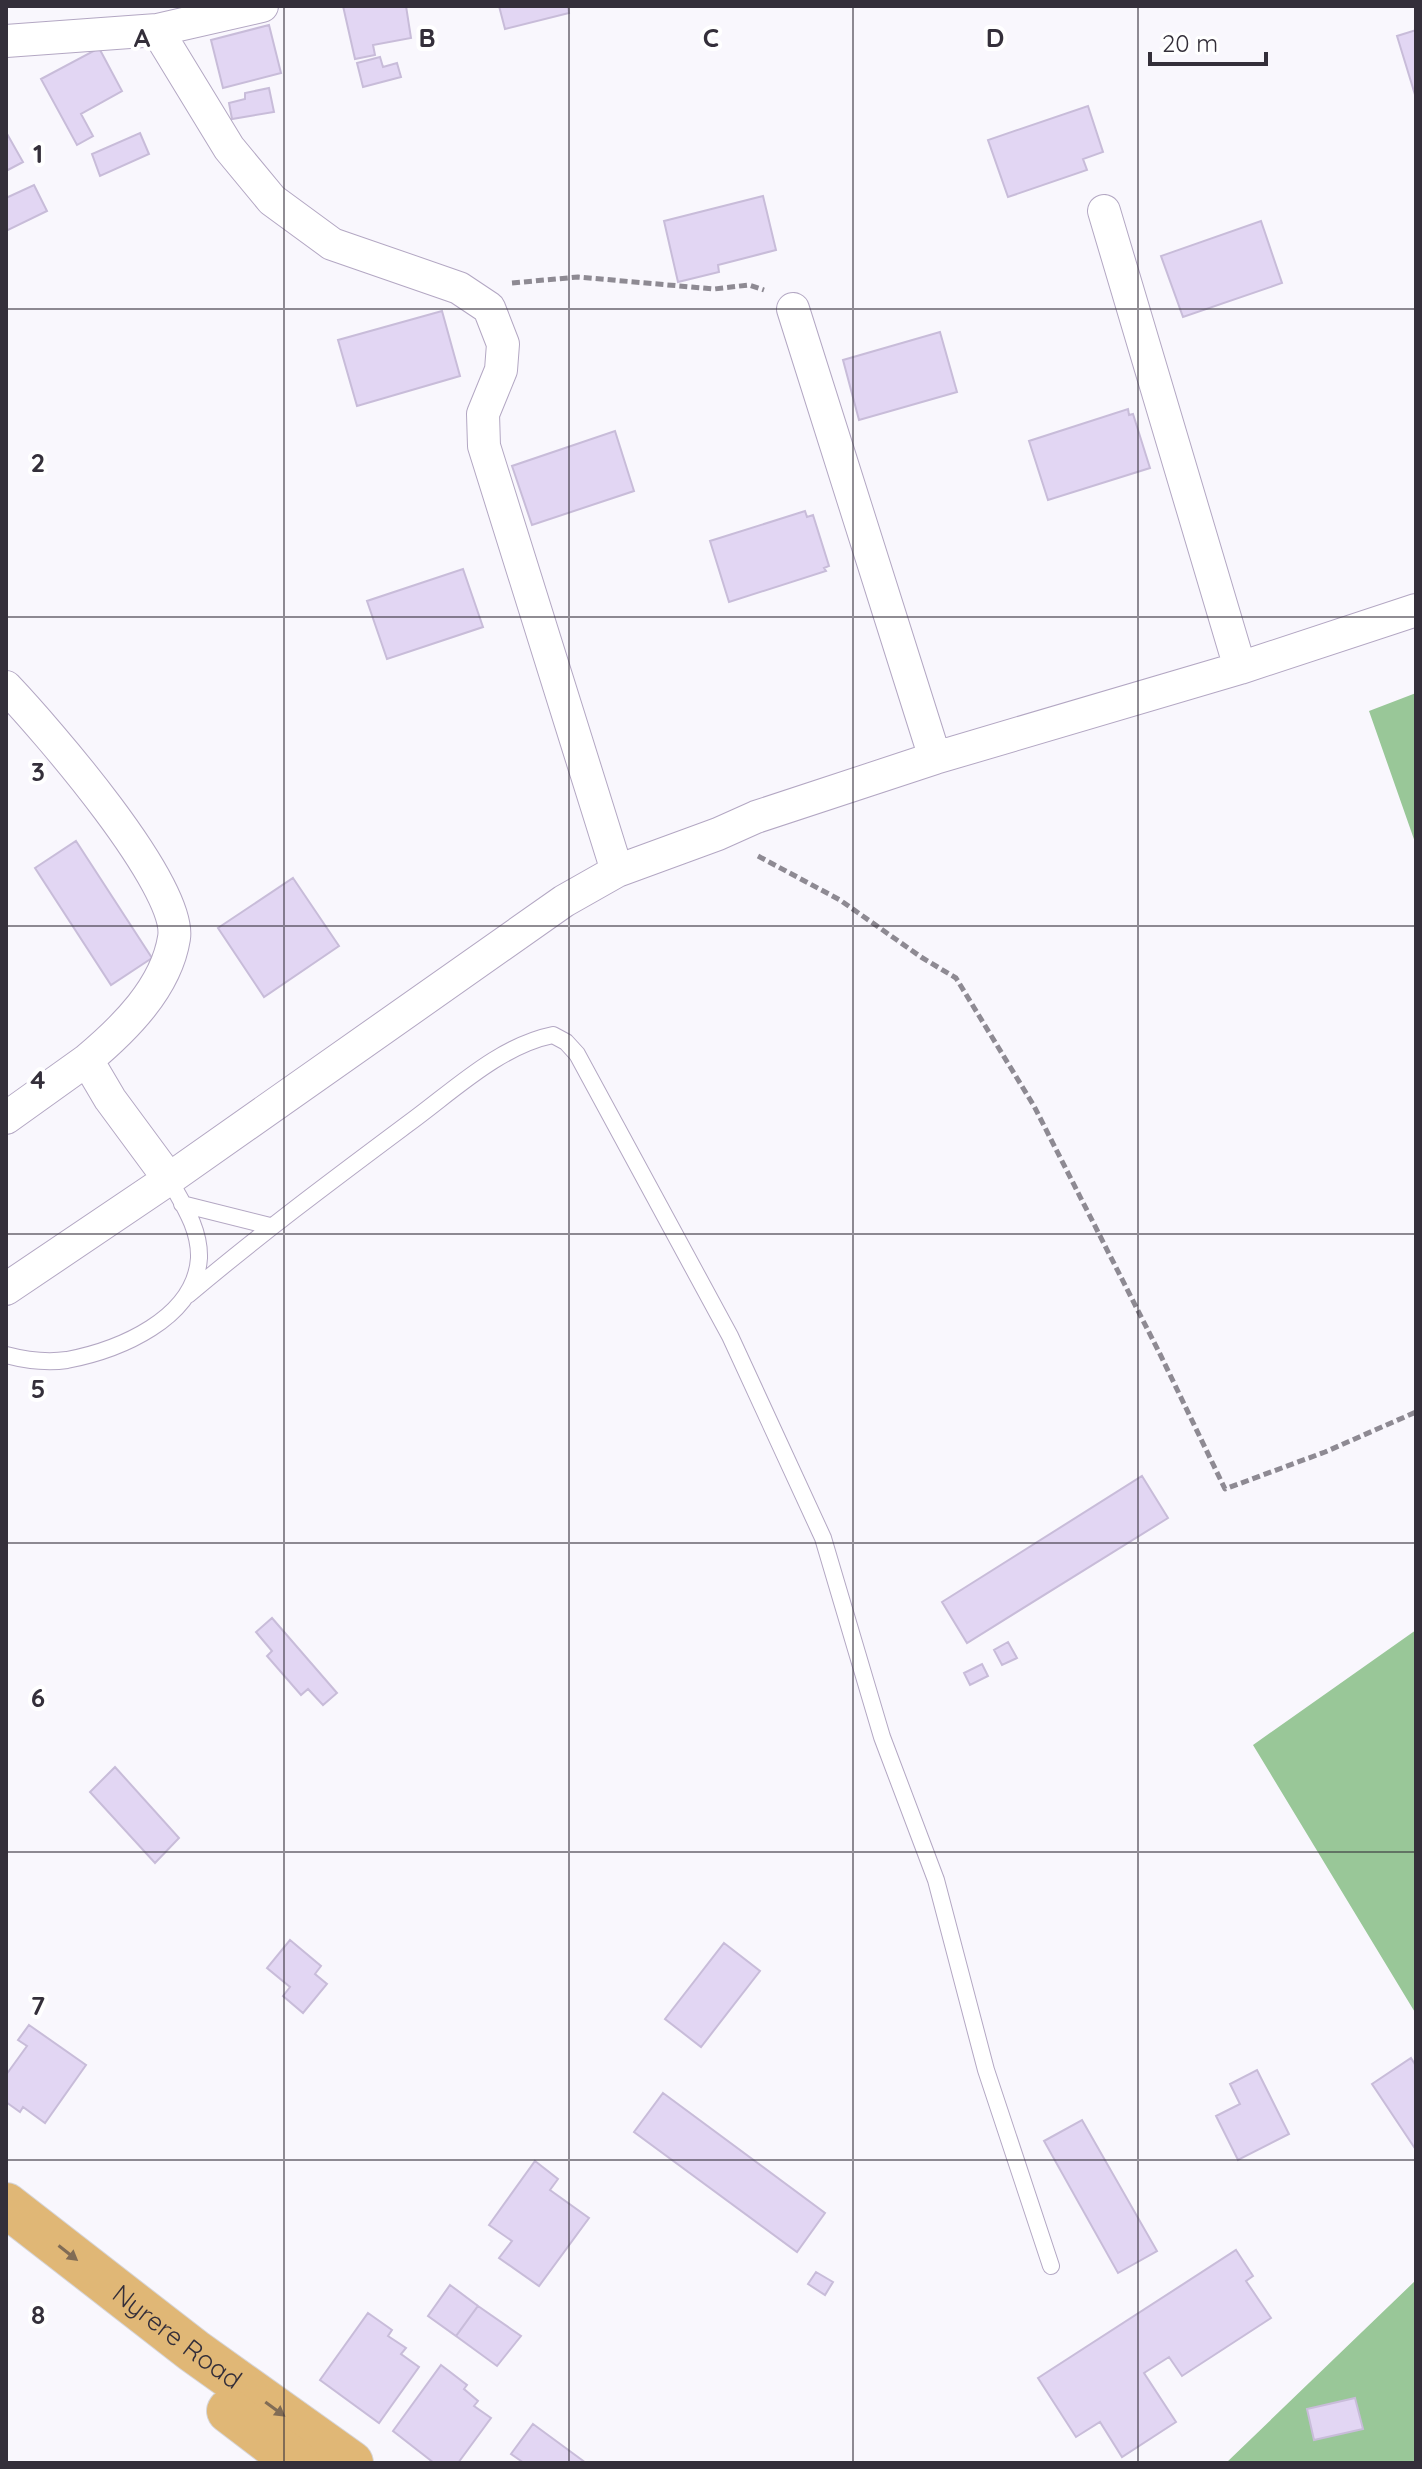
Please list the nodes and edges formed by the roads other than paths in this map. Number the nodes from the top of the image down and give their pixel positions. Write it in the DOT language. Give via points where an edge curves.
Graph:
graph roads {
  1 [pos="262,6"];
  2 [pos="157,30"];
  3 [pos="6,41"];
  4 [pos="1104,211"];
  5 [pos="793,309"];
  6 [pos="1416,610"];
  7 [pos="1240,668"];
  8 [pos="6,687"];
  9 [pos="935,758"];
  10 [pos="617,871"];
  11 [pos="87,1060"];
  12 [pos="6,1118"];
  13 [pos="175,1191"];
  14 [pos="270,1226"];
  15 [pos="6,1289"];
  16 [pos="188,1295"];
  17 [pos="6,1355"];
  18 [pos="6,2205"];
  19 [pos="6,2242"];
  20 [pos="1051,2266"];
  21 [pos="297,2463"];
  22 [pos="351,2463"];
  1 -- 2 [label="street"];
  2 -- 3 [label="street"];
  2 -- 10 [label="street" via="229,148 272,200 332,244 459,288 489,308 503,344 501,370 483,414 484,446"];
  4 -- 7 [label="street"];
  5 -- 9 [label="street"];
  6 -- 7 [label="street"];
  7 -- 9 [label="street"];
  8 -- 11 [label="street" via="124,830 168,900 175,935 165,969 124,1029"];
  9 -- 10 [label="street" via="756,817"];
  10 -- 13 [label="street" via="564,901"];
  11 -- 12 [label="street"];
  11 -- 13 [label="street"];
  13 -- 14 [label="lane"];
  13 -- 15 [label="street"];
  13 -- 16 [label="lane" via="194,1224 199,1258"];
  14 -- 16 [label="lane"];
  14 -- 20 [label="lane" via="483,1069 532,1040 553,1035 577,1054 730,1336 823,1538 882,1737 936,1880 986,2070"];
  16 -- 17 [label="lane" via="168,1317 106,1349 64,1360"];
  18 -- 22 [label="main road, Nyrere Road, one-way" via="194,2351"];
  19 -- 21 [label="main road, Nyrere Road"];
}
